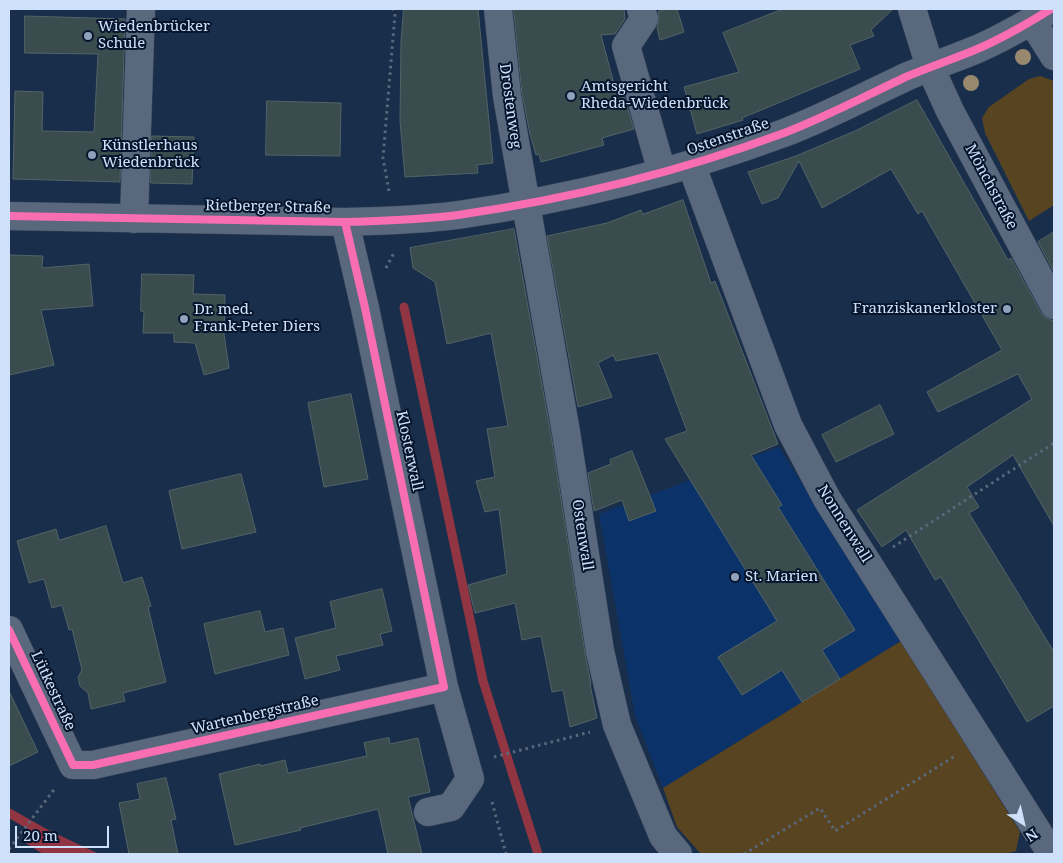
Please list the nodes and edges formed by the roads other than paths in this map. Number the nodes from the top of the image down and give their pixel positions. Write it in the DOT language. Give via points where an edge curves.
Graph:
graph roads {
  1 [pos="141,9"];
  2 [pos="498,9"];
  3 [pos="641,9"];
  4 [pos="912,9"];
  5 [pos="1042,15"];
  6 [pos="1054,56"];
  7 [pos="930,67"];
  8 [pos="691,164"];
  9 [pos="662,172"];
  10 [pos="526,203"];
  11 [pos="9,216"];
  12 [pos="134,219"];
  13 [pos="345,222"];
  14 [pos="1054,306"];
  15 [pos="9,630"];
  16 [pos="444,687"];
  17 [pos="72,765"];
  18 [pos="428,812"];
  19 [pos="678,854"];
  20 [pos="1051,854"];
  1 -- 12 [label="street"];
  2 -- 10 [label="street, Drostenweg" via="507,96"];
  3 -- 9 [label="street" via="644,19 626,46"];
  4 -- 7 [label="street, Mönchstraße"];
  5 -- 6 [label="street"];
  5 -- 7 [label="street, Ostenstraße" via="976,50"];
  7 -- 8 [label="street, Ostenstraße" via="785,132"];
  7 -- 14 [label="street, Mönchstraße"];
  8 -- 9 [label="street, Ostenstraße"];
  8 -- 20 [label="street, Nonnenwall" via="788,425 827,499"];
  9 -- 10 [label="street, Ostenstraße"];
  10 -- 13 [label="street, Rietberger Straße" via="457,215"];
  10 -- 19 [label="street, Ostenwall" via="600,651 617,725 663,836"];
  11 -- 12 [label="street, Rietberger Straße"];
  12 -- 13 [label="street, Rietberger Straße"];
  13 -- 16 [label="street, Klosterwall"];
  15 -- 17 [label="street, Lütkestraße"];
  16 -- 17 [label="street, Wartenbergstraße" via="93,765"];
  16 -- 18 [label="street, Klosterwall" via="470,779 452,807"];
}
